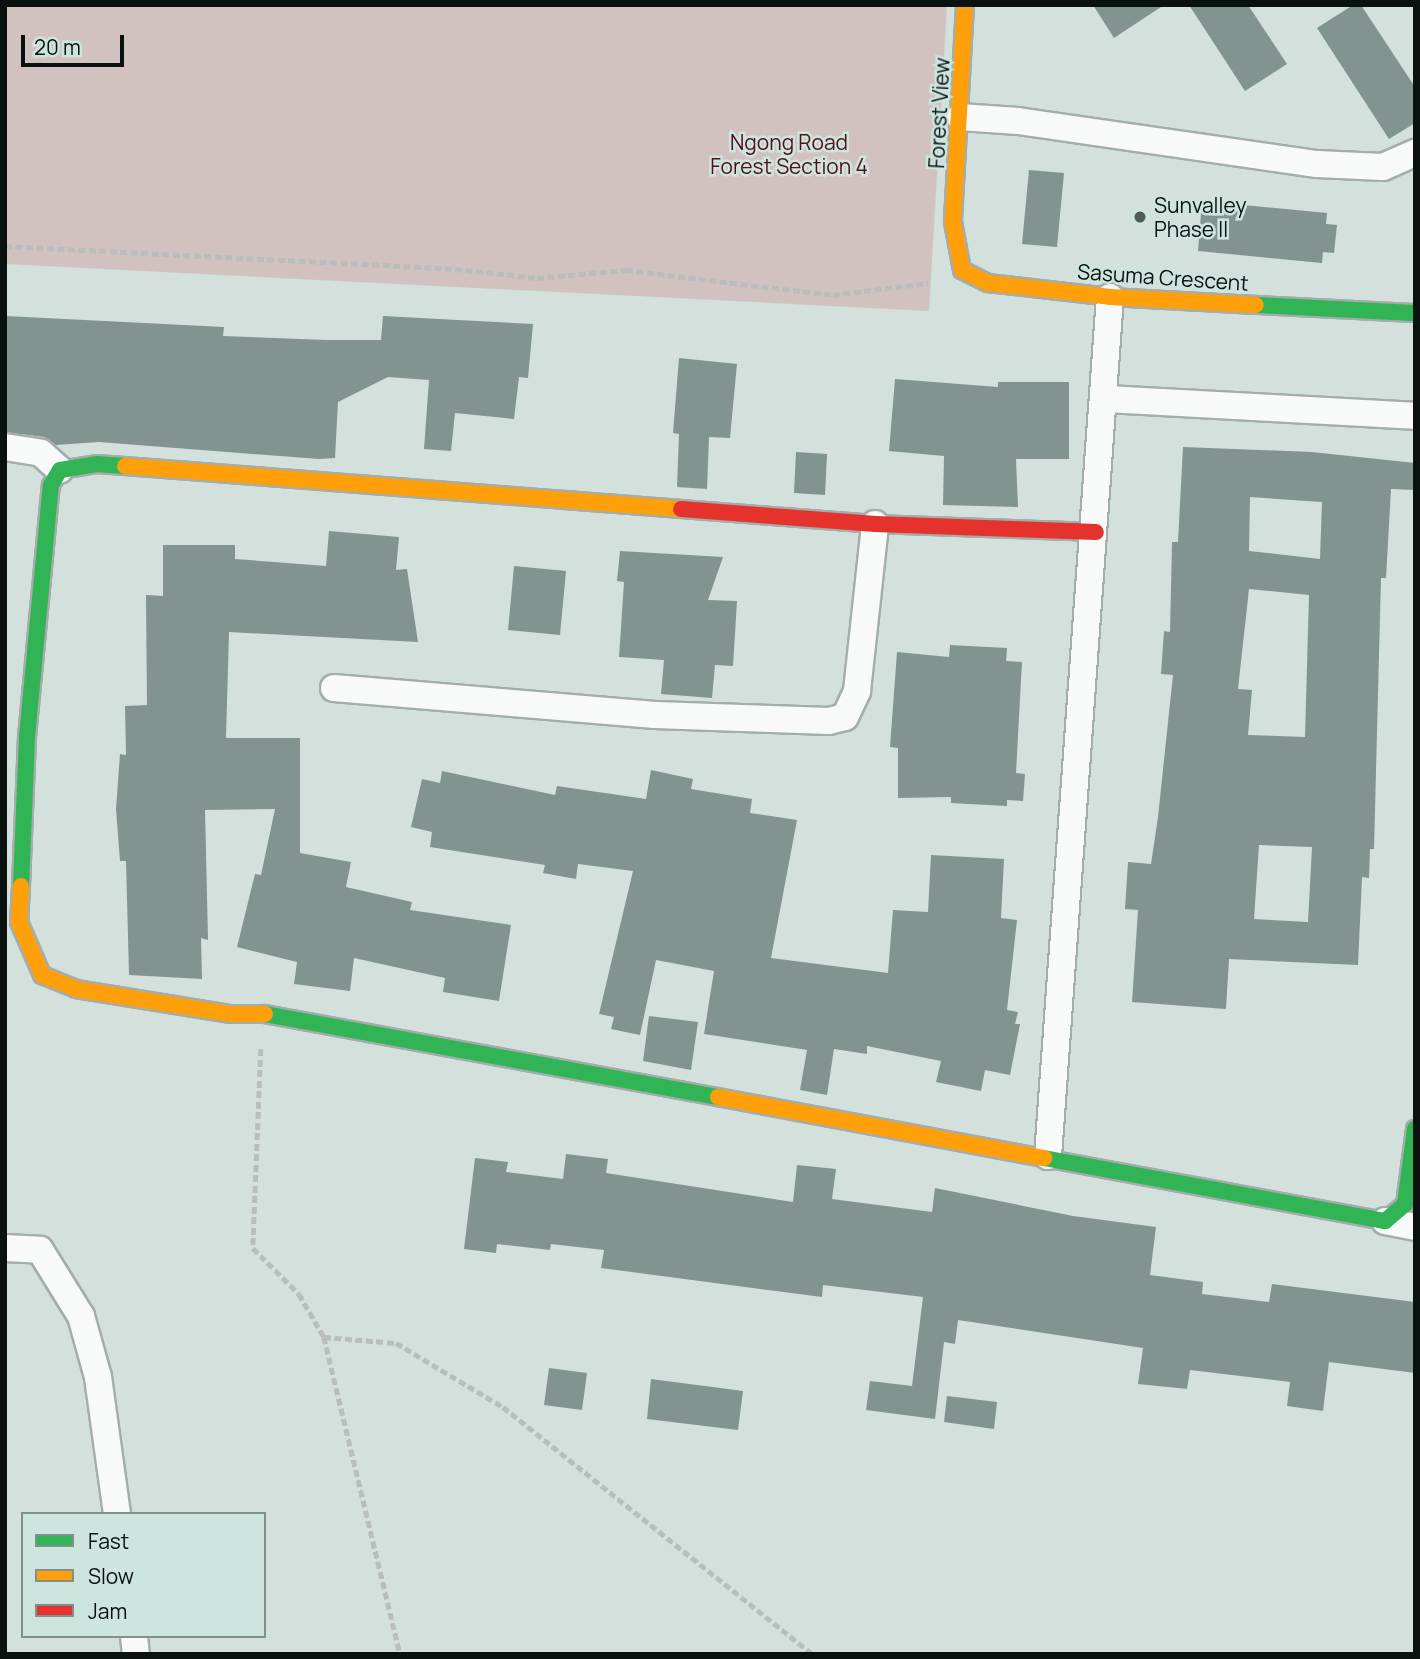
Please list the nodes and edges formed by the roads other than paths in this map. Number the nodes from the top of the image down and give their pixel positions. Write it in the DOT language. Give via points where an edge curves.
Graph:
graph roads {
  1 [pos="965,5"];
  2 [pos="960,117"];
  3 [pos="1415,153"];
  4 [pos="975,279"];
  5 [pos="1110,297"];
  6 [pos="1415,313"];
  7 [pos="1106,399"];
  8 [pos="1415,416"];
  9 [pos="5,447"];
  10 [pos="60,470"];
  11 [pos="875,524"];
  12 [pos="1096,532"];
  13 [pos="334,688"];
  14 [pos="1415,1129"];
  15 [pos="1048,1156"];
  16 [pos="1385,1221"];
  17 [pos="1415,1227"];
  18 [pos="5,1248"];
  19 [pos="117,1512"];
  1 -- 2 [label="street, Forest View"];
  2 -- 3 [label="street" via="1018,121 1317,164 1383,167"];
  2 -- 4 [label="street, Forest View" via="953,222 957,262"];
  4 -- 5 [label="street, Sasuma Crescent"];
  5 -- 6 [label="street, Sasuma Crescent"];
  5 -- 7 [label="street"];
  7 -- 8 [label="street"];
  7 -- 12 [label="street"];
  9 -- 10 [label="street" via="41,453"];
  10 -- 11 [label="street" via="97,464"];
  10 -- 15 [label="street" via="50,498 27,737 19,922 42,975 76,989 230,1014 262,1013"];
  11 -- 12 [label="street"];
  11 -- 13 [label="street" via="857,691 845,717 829,721 655,715"];
  12 -- 15 [label="street"];
  14 -- 16 [label="street" via="1405,1204"];
  15 -- 16 [label="street"];
  16 -- 17 [label="street"];
  18 -- 19 [label="street" via="40,1250 81,1316 98,1377"];
}
